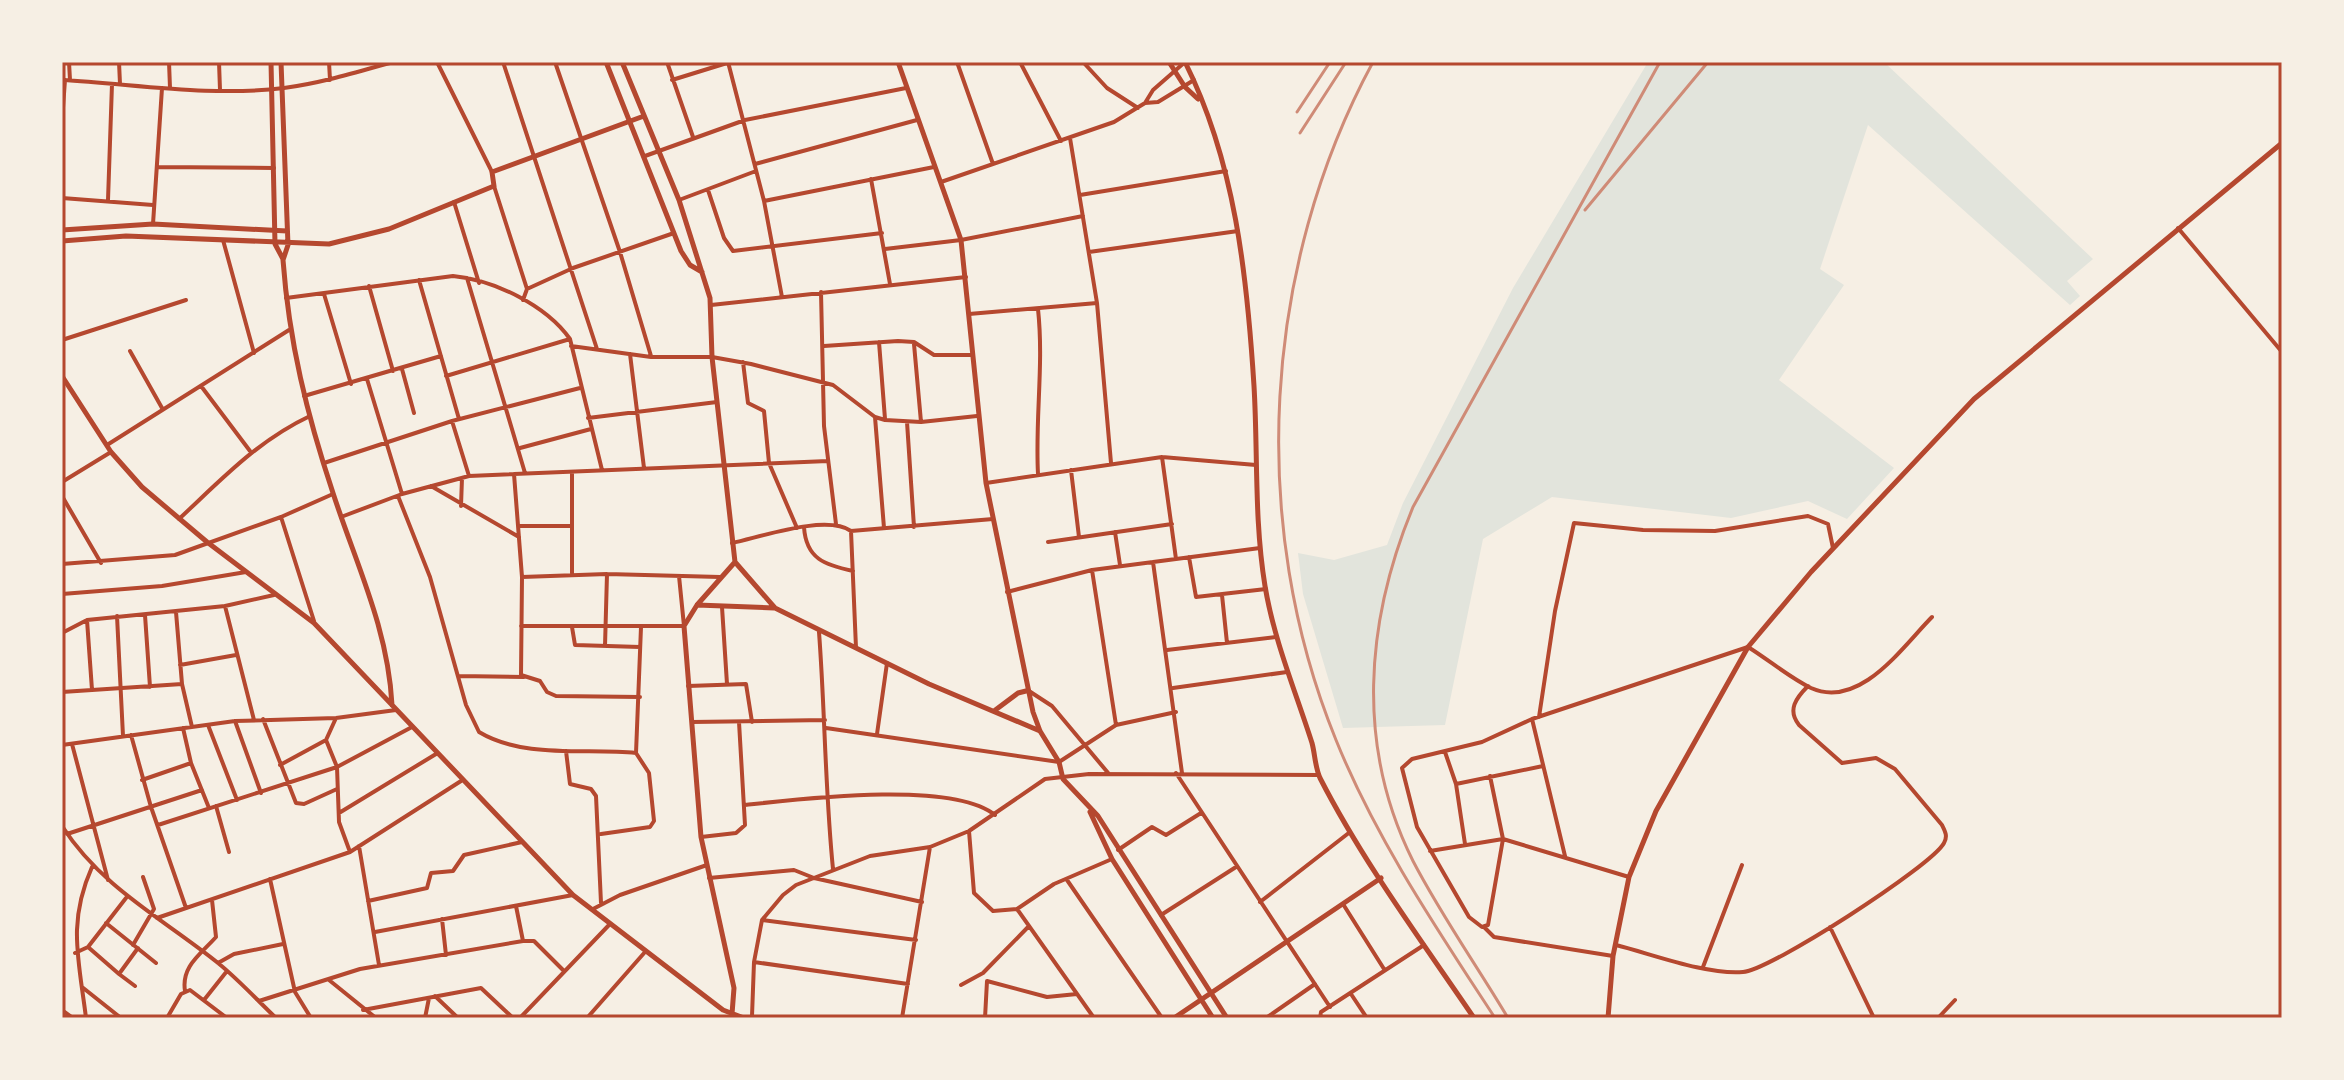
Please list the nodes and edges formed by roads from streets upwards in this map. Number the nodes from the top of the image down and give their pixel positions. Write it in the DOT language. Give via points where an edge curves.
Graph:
graph roads {
  1 [pos="69,62"];
  2 [pos="119,62"];
  3 [pos="169,62"];
  4 [pos="219,62"];
  5 [pos="271,62"];
  6 [pos="281,62"];
  7 [pos="329,62"];
  8 [pos="393,62"];
  9 [pos="437,62"];
  10 [pos="503,62"];
  11 [pos="555,62"];
  12 [pos="606,62"];
  13 [pos="622,62"];
  14 [pos="667,62"];
  15 [pos="729,62"];
  16 [pos="898,62"];
  17 [pos="957,62"];
  18 [pos="1020,62"];
  19 [pos="1083,62"];
  20 [pos="1169,62"];
  21 [pos="1185,62"];
  22 [pos="372,65"];
  23 [pos="1174,72"];
  24 [pos="66,80"];
  25 [pos="330,80"];
  26 [pos="672,80"];
  27 [pos="1194,80"];
  28 [pos="112,84"];
  29 [pos="120,84"];
  30 [pos="1185,87"];
  31 [pos="162,88"];
  32 [pos="170,88"];
  33 [pos="282,88"];
  34 [pos="906,88"];
  35 [pos="272,89"];
  36 [pos="220,90"];
  37 [pos="1199,100"];
  38 [pos="1145,103"];
  39 [pos="1138,108"];
  40 [pos="644,116"];
  41 [pos="745,120"];
  42 [pos="917,120"];
  43 [pos="62,121"];
  44 [pos="629,121"];
  45 [pos="693,137"];
  46 [pos="1070,138"];
  47 [pos="581,139"];
  48 [pos="1061,141"];
  49 [pos="2282,143"];
  50 [pos="659,151"];
  51 [pos="534,155"];
  52 [pos="645,156"];
  53 [pos="993,164"];
  54 [pos="157,167"];
  55 [pos="935,167"];
  56 [pos="274,168"];
  57 [pos="756,168"];
  58 [pos="1226,171"];
  59 [pos="492,172"];
  60 [pos="871,179"];
  61 [pos="941,182"];
  62 [pos="494,186"];
  63 [pos="708,190"];
  64 [pos="1080,195"];
  65 [pos="62,198"];
  66 [pos="108,200"];
  67 [pos="679,200"];
  68 [pos="764,201"];
  69 [pos="454,202"];
  70 [pos="153,205"];
  71 [pos="1083,216"];
  72 [pos="153,224"];
  73 [pos="2178,228"];
  74 [pos="62,230"];
  75 [pos="275,231"];
  76 [pos="287,231"];
  77 [pos="1238,231"];
  78 [pos="675,233"];
  79 [pos="882,233"];
  80 [pos="223,240"];
  81 [pos="961,240"];
  82 [pos="62,241"];
  83 [pos="275,244"];
  84 [pos="288,245"];
  85 [pos="772,246"];
  86 [pos="885,249"];
  87 [pos="620,252"];
  88 [pos="1089,252"];
  89 [pos="283,260"];
  90 [pos="573,268"];
  91 [pos="702,272"];
  92 [pos="966,277"];
  93 [pos="467,278"];
  94 [pos="419,280"];
  95 [pos="479,283"];
  96 [pos="890,284"];
  97 [pos="369,286"];
  98 [pos="527,289"];
  99 [pos="821,292"];
  100 [pos="324,294"];
  101 [pos="286,298"];
  102 [pos="782,298"];
  103 [pos="186,300"];
  104 [pos="523,300"];
  105 [pos="1097,303"];
  106 [pos="711,305"];
  107 [pos="1038,309"];
  108 [pos="969,314"];
  109 [pos="289,330"];
  110 [pos="570,339"];
  111 [pos="62,340"];
  112 [pos="879,342"];
  113 [pos="914,342"];
  114 [pos="571,346"];
  115 [pos="824,346"];
  116 [pos="597,349"];
  117 [pos="130,351"];
  118 [pos="2282,352"];
  119 [pos="254,353"];
  120 [pos="630,354"];
  121 [pos="971,355"];
  122 [pos="441,356"];
  123 [pos="651,357"];
  124 [pos="712,357"];
  125 [pos="743,362"];
  126 [pos="492,364"];
  127 [pos="402,369"];
  128 [pos="393,371"];
  129 [pos="62,376"];
  130 [pos="446,376"];
  131 [pos="367,379"];
  132 [pos="824,382"];
  133 [pos="351,384"];
  134 [pos="201,386"];
  135 [pos="580,388"];
  136 [pos="304,396"];
  137 [pos="717,402"];
  138 [pos="507,407"];
  139 [pos="163,408"];
  140 [pos="637,411"];
  141 [pos="414,413"];
  142 [pos="310,416"];
  143 [pos="977,416"];
  144 [pos="875,417"];
  145 [pos="588,418"];
  146 [pos="459,419"];
  147 [pos="885,420"];
  148 [pos="452,421"];
  149 [pos="907,422"];
  150 [pos="921,422"];
  151 [pos="591,429"];
  152 [pos="386,442"];
  153 [pos="107,445"];
  154 [pos="520,448"];
  155 [pos="250,451"];
  156 [pos="111,452"];
  157 [pos="1162,457"];
  158 [pos="828,461"];
  159 [pos="324,463"];
  160 [pos="769,463"];
  161 [pos="1111,463"];
  162 [pos="724,465"];
  163 [pos="1256,465"];
  164 [pos="644,468"];
  165 [pos="602,470"];
  166 [pos="1071,470"];
  167 [pos="572,472"];
  168 [pos="525,473"];
  169 [pos="514,474"];
  170 [pos="1038,475"];
  171 [pos="469,476"];
  172 [pos="462,478"];
  173 [pos="62,482"];
  174 [pos="986,483"];
  175 [pos="431,486"];
  176 [pos="333,494"];
  177 [pos="400,495"];
  178 [pos="62,496"];
  179 [pos="461,506"];
  180 [pos="281,517"];
  181 [pos="341,517"];
  182 [pos="179,519"];
  183 [pos="993,519"];
  184 [pos="836,524"];
  185 [pos="1172,524"];
  186 [pos="519,526"];
  187 [pos="571,526"];
  188 [pos="914,527"];
  189 [pos="800,528"];
  190 [pos="884,528"];
  191 [pos="851,531"];
  192 [pos="1115,532"];
  193 [pos="519,537"];
  194 [pos="1079,537"];
  195 [pos="207,542"];
  196 [pos="1048,542"];
  197 [pos="732,543"];
  198 [pos="1260,548"];
  199 [pos="1833,548"];
  200 [pos="1189,557"];
  201 [pos="1176,559"];
  202 [pos="735,562"];
  203 [pos="1153,562"];
  204 [pos="101,563"];
  205 [pos="62,564"];
  206 [pos="1120,566"];
  207 [pos="1092,570"];
  208 [pos="853,571"];
  209 [pos="246,572"];
  210 [pos="572,574"];
  211 [pos="607,574"];
  212 [pos="679,576"];
  213 [pos="522,577"];
  214 [pos="720,577"];
  215 [pos="1266,589"];
  216 [pos="1007,592"];
  217 [pos="62,594"];
  218 [pos="274,595"];
  219 [pos="1222,595"];
  220 [pos="697,605"];
  221 [pos="225,606"];
  222 [pos="722,607"];
  223 [pos="775,608"];
  224 [pos="176,612"];
  225 [pos="145,615"];
  226 [pos="117,616"];
  227 [pos="1932,617"];
  228 [pos="87,620"];
  229 [pos="314,623"];
  230 [pos="521,626"];
  231 [pos="684,626"];
  232 [pos="572,627"];
  233 [pos="605,627"];
  234 [pos="641,627"];
  235 [pos="819,632"];
  236 [pos="62,633"];
  237 [pos="1277,637"];
  238 [pos="1227,643"];
  239 [pos="605,646"];
  240 [pos="640,647"];
  241 [pos="1748,647"];
  242 [pos="856,648"];
  243 [pos="1167,650"];
  244 [pos="236,655"];
  245 [pos="887,663"];
  246 [pos="180,665"];
  247 [pos="1287,672"];
  248 [pos="458,676"];
  249 [pos="524,677"];
  250 [pos="182,684"];
  251 [pos="727,684"];
  252 [pos="688,686"];
  253 [pos="1808,686"];
  254 [pos="150,687"];
  255 [pos="120,688"];
  256 [pos="1173,688"];
  257 [pos="92,690"];
  258 [pos="1026,691"];
  259 [pos="62,692"];
  260 [pos="640,697"];
  261 [pos="394,708"];
  262 [pos="994,711"];
  263 [pos="1176,712"];
  264 [pos="1539,717"];
  265 [pos="336,718"];
  266 [pos="263,719"];
  267 [pos="1532,719"];
  268 [pos="254,720"];
  269 [pos="826,720"];
  270 [pos="235,721"];
  271 [pos="692,722"];
  272 [pos="739,722"];
  273 [pos="752,722"];
  274 [pos="208,725"];
  275 [pos="1116,725"];
  276 [pos="192,727"];
  277 [pos="412,727"];
  278 [pos="183,728"];
  279 [pos="826,728"];
  280 [pos="1040,731"];
  281 [pos="877,734"];
  282 [pos="131,735"];
  283 [pos="123,736"];
  284 [pos="326,740"];
  285 [pos="72,744"];
  286 [pos="62,745"];
  287 [pos="1085,747"];
  288 [pos="566,751"];
  289 [pos="1445,752"];
  290 [pos="636,753"];
  291 [pos="436,754"];
  292 [pos="1059,762"];
  293 [pos="191,763"];
  294 [pos="280,765"];
  295 [pos="1543,766"];
  296 [pos="337,767"];
  297 [pos="1179,773"];
  298 [pos="1109,774"];
  299 [pos="1319,775"];
  300 [pos="1490,776"];
  301 [pos="1063,779"];
  302 [pos="142,780"];
  303 [pos="461,781"];
  304 [pos="1456,784"];
  305 [pos="288,786"];
  306 [pos="337,789"];
  307 [pos="202,790"];
  308 [pos="261,793"];
  309 [pos="825,796"];
  310 [pos="237,800"];
  311 [pos="745,805"];
  312 [pos="216,806"];
  313 [pos="151,807"];
  314 [pos="209,808"];
  315 [pos="1090,811"];
  316 [pos="339,813"];
  317 [pos="1201,813"];
  318 [pos="995,815"];
  319 [pos="158,825"];
  320 [pos="62,826"];
  321 [pos="91,826"];
  322 [pos="969,831"];
  323 [pos="1352,831"];
  324 [pos="67,834"];
  325 [pos="601,834"];
  326 [pos="701,837"];
  327 [pos="1503,839"];
  328 [pos="522,842"];
  329 [pos="1465,844"];
  330 [pos="359,846"];
  331 [pos="930,847"];
  332 [pos="1118,850"];
  333 [pos="1430,851"];
  334 [pos="229,852"];
  335 [pos="350,852"];
  336 [pos="1565,856"];
  337 [pos="1112,859"];
  338 [pos="707,865"];
  339 [pos="1742,865"];
  340 [pos="92,867"];
  341 [pos="1237,867"];
  342 [pos="833,870"];
  343 [pos="143,877"];
  344 [pos="1629,877"];
  345 [pos="709,878"];
  346 [pos="814,878"];
  347 [pos="1381,878"];
  348 [pos="270,879"];
  349 [pos="1067,880"];
  350 [pos="109,884"];
  351 [pos="573,895"];
  352 [pos="126,898"];
  353 [pos="212,900"];
  354 [pos="368,901"];
  355 [pos="922,902"];
  356 [pos="1260,902"];
  357 [pos="1342,902"];
  358 [pos="601,903"];
  359 [pos="516,906"];
  360 [pos="186,908"];
  361 [pos="1017,909"];
  362 [pos="591,911"];
  363 [pos="1161,915"];
  364 [pos="155,917"];
  365 [pos="442,919"];
  366 [pos="762,920"];
  367 [pos="106,923"];
  368 [pos="609,925"];
  369 [pos="1029,926"];
  370 [pos="1484,927"];
  371 [pos="1830,927"];
  372 [pos="375,932"];
  373 [pos="916,940"];
  374 [pos="523,941"];
  375 [pos="1287,941"];
  376 [pos="283,944"];
  377 [pos="1424,945"];
  378 [pos="1616,945"];
  379 [pos="88,947"];
  380 [pos="136,947"];
  381 [pos="200,950"];
  382 [pos="645,952"];
  383 [pos="75,953"];
  384 [pos="446,955"];
  385 [pos="1613,956"];
  386 [pos="754,962"];
  387 [pos="156,963"];
  388 [pos="218,963"];
  389 [pos="379,965"];
  390 [pos="1703,967"];
  391 [pos="1384,969"];
  392 [pos="563,970"];
  393 [pos="227,971"];
  394 [pos="983,973"];
  395 [pos="119,974"];
  396 [pos="329,980"];
  397 [pos="987,981"];
  398 [pos="908,984"];
  399 [pos="1315,984"];
  400 [pos="961,985"];
  401 [pos="135,986"];
  402 [pos="82,987"];
  403 [pos="185,991"];
  404 [pos="295,992"];
  405 [pos="1077,994"];
  406 [pos="1212,994"];
  407 [pos="1351,994"];
  408 [pos="435,996"];
  409 [pos="429,998"];
  410 [pos="204,1000"];
  411 [pos="1201,1000"];
  412 [pos="1955,1000"];
  413 [pos="259,1001"];
  414 [pos="1330,1007"];
  415 [pos="62,1010"];
  416 [pos="363,1010"];
  417 [pos="752,1016"];
  418 [pos="739,1017"];
  419 [pos="1472,1017"];
  420 [pos="73,1018"];
  421 [pos="86,1018"];
  422 [pos="121,1018"];
  423 [pos="167,1018"];
  424 [pos="227,1018"];
  425 [pos="276,1018"];
  426 [pos="311,1018"];
  427 [pos="376,1018"];
  428 [pos="425,1018"];
  429 [pos="458,1018"];
  430 [pos="513,1018"];
  431 [pos="520,1018"];
  432 [pos="587,1018"];
  433 [pos="797,1018"];
  434 [pos="902,1018"];
  435 [pos="985,1018"];
  436 [pos="1094,1018"];
  437 [pos="1162,1018"];
  438 [pos="1174,1018"];
  439 [pos="1213,1018"];
  440 [pos="1227,1018"];
  441 [pos="1266,1018"];
  442 [pos="1320,1018"];
  443 [pos="1367,1018"];
  444 [pos="1608,1018"];
  445 [pos="1874,1018"];
  446 [pos="1938,1018"];
  1 -- 24 [label="street"];
  2 -- 29 [label="street"];
  3 -- 32 [label="street"];
  4 -- 36 [label="street"];
  5 -- 35 [label="street"];
  6 -- 33 [label="street"];
  7 -- 25 [label="street"];
  8 -- 22 [label="street"];
  9 -- 59 [label="street"];
  10 -- 51 [label="street"];
  11 -- 47 [label="street"];
  12 -- 44 [label="street"];
  13 -- 40 [label="street"];
  14 -- 26 [label="street"];
  15 -- 26 [label="street"];
  15 -- 41 [label="street"];
  16 -- 34 [label="street"];
  17 -- 53 [label="street"];
  18 -- 48 [label="street"];
  19 -- 39 [label="street" via="1107,88"];
  20 -- 23 [label="street"];
  21 -- 23 [label="street"];
  21 -- 27 [label="street"];
  22 -- 25 [label="street"];
  23 -- 30 [label="street"];
  23 -- 38 [label="street"];
  24 -- 28 [label="street"];
  24 -- 43 [label="street"];
  25 -- 33 [label="street"];
  26 -- 45 [label="street"];
  27 -- 30 [label="street"];
  27 -- 37 [label="street"];
  28 -- 29 [label="street"];
  28 -- 66 [label="street"];
  29 -- 31 [label="street"];
  30 -- 37 [label="street"];
  30 -- 38 [label="street"];
  31 -- 32 [label="street"];
  31 -- 54 [label="street"];
  32 -- 36 [label="street"];
  33 -- 35 [label="street"];
  33 -- 76 [label="street"];
  34 -- 41 [label="street"];
  34 -- 42 [label="street"];
  35 -- 36 [label="street"];
  35 -- 56 [label="street"];
  37 -- 58 [label="street"];
  38 -- 39 [label="street"];
  39 -- 46 [label="street"];
  40 -- 44 [label="street"];
  40 -- 50 [label="street"];
  41 -- 45 [label="street"];
  41 -- 57 [label="street"];
  42 -- 55 [label="street"];
  42 -- 57 [label="street"];
  44 -- 47 [label="street"];
  44 -- 52 [label="street"];
  45 -- 50 [label="street"];
  46 -- 48 [label="street"];
  46 -- 64 [label="street"];
  47 -- 51 [label="street"];
  47 -- 87 [label="street"];
  48 -- 53 [label="street"];
  49 -- 73 [label="street"];
  50 -- 52 [label="street"];
  50 -- 67 [label="street"];
  51 -- 59 [label="street"];
  51 -- 90 [label="street"];
  52 -- 78 [label="street"];
  53 -- 61 [label="street"];
  54 -- 56 [label="street"];
  54 -- 70 [label="street"];
  55 -- 60 [label="street"];
  55 -- 61 [label="street"];
  56 -- 75 [label="street"];
  57 -- 63 [label="street"];
  57 -- 68 [label="street"];
  58 -- 64 [label="street"];
  58 -- 77 [label="street"];
  59 -- 62 [label="street"];
  60 -- 68 [label="street"];
  60 -- 79 [label="street"];
  61 -- 81 [label="street"];
  62 -- 69 [label="street"];
  62 -- 98 [label="street"];
  63 -- 67 [label="street"];
  63 -- 85 [label="street" via="731,249"];
  64 -- 71 [label="street"];
  65 -- 66 [label="street"];
  66 -- 70 [label="street"];
  67 -- 91 [label="street"];
  68 -- 85 [label="street"];
  69 -- 84 [label="street" via="361,237"];
  69 -- 95 [label="street"];
  70 -- 72 [label="street"];
  71 -- 81 [label="street"];
  71 -- 88 [label="street"];
  72 -- 74 [label="street"];
  72 -- 75 [label="street"];
  73 -- 118 [label="street"];
  73 -- 199 [label="street" via="1974,399"];
  75 -- 76 [label="street"];
  75 -- 83 [label="street"];
  76 -- 84 [label="street"];
  77 -- 88 [label="street"];
  77 -- 163 [label="street" via="1252,360"];
  78 -- 87 [label="street"];
  78 -- 91 [label="street" via="687,261"];
  79 -- 85 [label="street"];
  79 -- 86 [label="street"];
  80 -- 82 [label="street" via="126,236"];
  80 -- 83 [label="street"];
  80 -- 119 [label="street"];
  81 -- 86 [label="street"];
  81 -- 92 [label="street"];
  83 -- 84 [label="street"];
  83 -- 89 [label="street"];
  84 -- 89 [label="street"];
  85 -- 102 [label="street"];
  86 -- 96 [label="street"];
  87 -- 90 [label="street"];
  87 -- 123 [label="street"];
  88 -- 105 [label="street"];
  89 -- 101 [label="street"];
  90 -- 98 [label="street"];
  90 -- 116 [label="street"];
  91 -- 106 [label="street"];
  92 -- 96 [label="street"];
  92 -- 108 [label="street"];
  93 -- 94 [label="street"];
  93 -- 95 [label="street"];
  93 -- 126 [label="street"];
  94 -- 97 [label="street"];
  94 -- 122 [label="street"];
  95 -- 104 [label="street"];
  96 -- 99 [label="street"];
  97 -- 100 [label="street"];
  97 -- 128 [label="street"];
  98 -- 104 [label="street"];
  99 -- 102 [label="street"];
  99 -- 115 [label="street"];
  100 -- 101 [label="street"];
  100 -- 133 [label="street"];
  101 -- 109 [label="street"];
  102 -- 106 [label="street"];
  103 -- 111 [label="street"];
  104 -- 110 [label="street" via="550,317"];
  105 -- 107 [label="street"];
  105 -- 161 [label="street"];
  106 -- 124 [label="street"];
  107 -- 108 [label="street"];
  107 -- 170 [label="street" via="1043,359 1036,400"];
  108 -- 121 [label="street"];
  109 -- 119 [label="street"];
  109 -- 136 [label="street"];
  110 -- 114 [label="street"];
  110 -- 126 [label="street"];
  112 -- 113 [label="street"];
  112 -- 115 [label="street"];
  112 -- 147 [label="street"];
  113 -- 121 [label="street" via="934,355"];
  113 -- 150 [label="street"];
  114 -- 116 [label="street"];
  114 -- 135 [label="street"];
  115 -- 132 [label="street"];
  116 -- 120 [label="street"];
  117 -- 139 [label="street"];
  119 -- 134 [label="street"];
  120 -- 123 [label="street"];
  120 -- 140 [label="street"];
  121 -- 143 [label="street"];
  122 -- 127 [label="street"];
  122 -- 130 [label="street"];
  123 -- 124 [label="street"];
  124 -- 125 [label="street"];
  124 -- 137 [label="street"];
  125 -- 132 [label="street"];
  125 -- 160 [label="street" via="748,403 764,411"];
  126 -- 130 [label="street"];
  126 -- 138 [label="street"];
  127 -- 128 [label="street"];
  127 -- 141 [label="street"];
  128 -- 131 [label="street"];
  129 -- 153 [label="street"];
  130 -- 146 [label="street"];
  131 -- 133 [label="street"];
  131 -- 152 [label="street"];
  132 -- 144 [label="street"];
  132 -- 158 [label="street"];
  133 -- 136 [label="street"];
  134 -- 139 [label="street"];
  134 -- 155 [label="street"];
  135 -- 138 [label="street"];
  135 -- 145 [label="street"];
  136 -- 142 [label="street"];
  137 -- 140 [label="street"];
  137 -- 162 [label="street"];
  138 -- 146 [label="street"];
  138 -- 154 [label="street"];
  139 -- 153 [label="street"];
  140 -- 145 [label="street"];
  140 -- 164 [label="street"];
  142 -- 155 [label="street"];
  142 -- 159 [label="street"];
  143 -- 150 [label="street"];
  143 -- 174 [label="street"];
  144 -- 147 [label="street"];
  144 -- 190 [label="street"];
  145 -- 151 [label="street"];
  146 -- 148 [label="street"];
  147 -- 149 [label="street"];
  148 -- 152 [label="street"];
  148 -- 171 [label="street"];
  149 -- 150 [label="street"];
  149 -- 188 [label="street"];
  151 -- 154 [label="street"];
  151 -- 165 [label="street"];
  152 -- 159 [label="street"];
  152 -- 177 [label="street"];
  153 -- 156 [label="street"];
  154 -- 168 [label="street"];
  155 -- 182 [label="street"];
  156 -- 173 [label="street"];
  156 -- 182 [label="street"];
  157 -- 161 [label="street"];
  157 -- 163 [label="street"];
  157 -- 185 [label="street"];
  158 -- 160 [label="street"];
  158 -- 184 [label="street"];
  159 -- 176 [label="street"];
  160 -- 162 [label="street"];
  160 -- 189 [label="street"];
  161 -- 166 [label="street"];
  162 -- 164 [label="street"];
  162 -- 197 [label="street"];
  163 -- 198 [label="street"];
  164 -- 165 [label="street"];
  165 -- 167 [label="street"];
  166 -- 170 [label="street"];
  166 -- 194 [label="street"];
  167 -- 168 [label="street"];
  167 -- 187 [label="street"];
  168 -- 169 [label="street"];
  169 -- 171 [label="street"];
  169 -- 186 [label="street"];
  170 -- 174 [label="street"];
  171 -- 172 [label="street"];
  172 -- 175 [label="street"];
  172 -- 179 [label="street"];
  174 -- 183 [label="street"];
  175 -- 177 [label="street"];
  175 -- 179 [label="street"];
  176 -- 180 [label="street"];
  176 -- 181 [label="street"];
  177 -- 181 [label="street"];
  177 -- 248 [label="street"];
  178 -- 204 [label="street"];
  179 -- 193 [label="street"];
  180 -- 195 [label="street"];
  180 -- 229 [label="street"];
  181 -- 261 [label="street" via="378,615"];
  182 -- 195 [label="street"];
  183 -- 188 [label="street"];
  183 -- 216 [label="street"];
  184 -- 189 [label="street"];
  184 -- 191 [label="street"];
  185 -- 192 [label="street"];
  185 -- 201 [label="street"];
  186 -- 187 [label="street"];
  186 -- 193 [label="street"];
  187 -- 210 [label="street"];
  188 -- 190 [label="street"];
  189 -- 197 [label="street"];
  189 -- 208 [label="street" via="814,557"];
  190 -- 191 [label="street"];
  191 -- 208 [label="street"];
  192 -- 194 [label="street"];
  192 -- 206 [label="street"];
  193 -- 213 [label="street"];
  194 -- 196 [label="street"];
  195 -- 204 [label="street" via="175,555"];
  195 -- 209 [label="street"];
  197 -- 202 [label="street"];
  198 -- 200 [label="street"];
  198 -- 215 [label="street"];
  199 -- 241 [label="street"];
  199 -- 264 [label="street" via="1828,524 1808,516 1715,531 1574,523"];
  200 -- 201 [label="street"];
  200 -- 219 [label="street" via="1196,597"];
  201 -- 203 [label="street"];
  202 -- 214 [label="street"];
  202 -- 223 [label="street"];
  203 -- 206 [label="street"];
  203 -- 243 [label="street"];
  204 -- 205 [label="street"];
  206 -- 207 [label="street"];
  207 -- 216 [label="street"];
  207 -- 275 [label="street"];
  208 -- 242 [label="street"];
  209 -- 217 [label="street"];
  209 -- 218 [label="street"];
  210 -- 211 [label="street"];
  210 -- 213 [label="street"];
  211 -- 212 [label="street"];
  211 -- 233 [label="street"];
  212 -- 214 [label="street"];
  212 -- 231 [label="street"];
  213 -- 230 [label="street"];
  214 -- 220 [label="street"];
  215 -- 219 [label="street"];
  215 -- 237 [label="street"];
  216 -- 258 [label="street"];
  218 -- 221 [label="street"];
  218 -- 229 [label="street"];
  219 -- 238 [label="street"];
  220 -- 222 [label="street"];
  220 -- 231 [label="street"];
  221 -- 224 [label="street"];
  221 -- 244 [label="street"];
  222 -- 223 [label="street"];
  222 -- 251 [label="street"];
  223 -- 235 [label="street"];
  224 -- 225 [label="street"];
  224 -- 246 [label="street"];
  225 -- 226 [label="street"];
  225 -- 254 [label="street"];
  226 -- 228 [label="street"];
  226 -- 255 [label="street"];
  227 -- 253 [label="street" via="1870,680 1830,691"];
  228 -- 236 [label="street"];
  228 -- 257 [label="street"];
  229 -- 261 [label="street"];
  230 -- 232 [label="street"];
  230 -- 249 [label="street" via="519,667"];
  231 -- 234 [label="street"];
  231 -- 252 [label="street"];
  232 -- 233 [label="street"];
  232 -- 239 [label="street" via="575,645"];
  233 -- 234 [label="street"];
  233 -- 239 [label="street"];
  234 -- 240 [label="street"];
  235 -- 242 [label="street"];
  235 -- 269 [label="street"];
  237 -- 238 [label="street"];
  237 -- 247 [label="street"];
  238 -- 243 [label="street"];
  239 -- 240 [label="street"];
  240 -- 260 [label="street"];
  241 -- 253 [label="street"];
  241 -- 264 [label="street"];
  241 -- 344 [label="street" via="1662,800"];
  242 -- 245 [label="street"];
  243 -- 256 [label="street"];
  244 -- 246 [label="street"];
  244 -- 268 [label="street"];
  245 -- 262 [label="street"];
  245 -- 281 [label="street"];
  246 -- 250 [label="street"];
  247 -- 256 [label="street"];
  247 -- 299 [label="street"];
  248 -- 249 [label="street"];
  248 -- 288 [label="street" via="479,732 505,743"];
  249 -- 260 [label="street" via="540,681 556,696"];
  250 -- 254 [label="street"];
  250 -- 276 [label="street"];
  251 -- 252 [label="street"];
  251 -- 273 [label="street" via="748,686"];
  252 -- 271 [label="street"];
  253 -- 371 [label="street" via="1794,702 1799,725 1842,763 1876,758 1895,769 1946,835 1927,860"];
  254 -- 255 [label="street"];
  255 -- 257 [label="street"];
  255 -- 283 [label="street"];
  256 -- 263 [label="street"];
  257 -- 259 [label="street"];
  258 -- 262 [label="street"];
  258 -- 280 [label="street"];
  258 -- 287 [label="street" via="1043,697"];
  260 -- 290 [label="street"];
  261 -- 265 [label="street"];
  261 -- 277 [label="street"];
  262 -- 280 [label="street"];
  263 -- 275 [label="street"];
  263 -- 297 [label="street"];
  264 -- 267 [label="street"];
  265 -- 266 [label="street"];
  265 -- 284 [label="street"];
  266 -- 268 [label="street"];
  266 -- 294 [label="street"];
  267 -- 289 [label="street" via="1498,737"];
  267 -- 295 [label="street"];
  268 -- 270 [label="street"];
  269 -- 273 [label="street"];
  269 -- 279 [label="street"];
  270 -- 274 [label="street"];
  270 -- 308 [label="street"];
  271 -- 272 [label="street"];
  271 -- 326 [label="street"];
  272 -- 273 [label="street"];
  272 -- 311 [label="street"];
  274 -- 276 [label="street"];
  274 -- 310 [label="street"];
  275 -- 287 [label="street"];
  276 -- 278 [label="street"];
  277 -- 291 [label="street"];
  277 -- 296 [label="street"];
  278 -- 282 [label="street"];
  278 -- 293 [label="street"];
  279 -- 281 [label="street"];
  279 -- 309 [label="street"];
  280 -- 292 [label="street"];
  281 -- 292 [label="street"];
  282 -- 283 [label="street"];
  282 -- 302 [label="street"];
  283 -- 285 [label="street"];
  284 -- 294 [label="street"];
  284 -- 296 [label="street"];
  285 -- 286 [label="street"];
  285 -- 321 [label="street"];
  287 -- 292 [label="street"];
  287 -- 298 [label="street"];
  288 -- 290 [label="street"];
  288 -- 325 [label="street" via="570,784 591,789 596,796"];
  289 -- 304 [label="street"];
  289 -- 333 [label="street" via="1412,759 1402,768 1408,801"];
  290 -- 325 [label="street" via="651,783 653,824"];
  291 -- 303 [label="street"];
  291 -- 316 [label="street"];
  292 -- 301 [label="street"];
  293 -- 302 [label="street"];
  293 -- 307 [label="street"];
  294 -- 305 [label="street"];
  295 -- 300 [label="street"];
  295 -- 336 [label="street"];
  296 -- 305 [label="street"];
  296 -- 306 [label="street"];
  297 -- 298 [label="street"];
  297 -- 299 [label="street"];
  297 -- 317 [label="street"];
  298 -- 301 [label="street"];
  299 -- 323 [label="street"];
  300 -- 304 [label="street"];
  300 -- 327 [label="street"];
  301 -- 315 [label="street"];
  301 -- 318 [label="street" via="1037,783"];
  302 -- 313 [label="street"];
  303 -- 328 [label="street"];
  303 -- 330 [label="street"];
  304 -- 329 [label="street"];
  305 -- 306 [label="street" via="300,805"];
  305 -- 308 [label="street"];
  306 -- 316 [label="street"];
  307 -- 313 [label="street"];
  307 -- 314 [label="street"];
  308 -- 310 [label="street"];
  309 -- 311 [label="street"];
  309 -- 318 [label="street" via="872,793 956,801"];
  309 -- 342 [label="street"];
  310 -- 312 [label="street"];
  311 -- 326 [label="street" via="743,830"];
  312 -- 314 [label="street"];
  312 -- 334 [label="street"];
  313 -- 319 [label="street"];
  313 -- 321 [label="street"];
  314 -- 319 [label="street"];
  315 -- 332 [label="street"];
  315 -- 337 [label="street"];
  316 -- 335 [label="street"];
  317 -- 332 [label="street" via="1166,835 1152,827"];
  317 -- 341 [label="street"];
  318 -- 322 [label="street"];
  319 -- 360 [label="street"];
  320 -- 324 [label="street"];
  321 -- 324 [label="street"];
  321 -- 350 [label="street"];
  322 -- 331 [label="street"];
  322 -- 361 [label="street" via="974,893 993,911"];
  323 -- 347 [label="street"];
  323 -- 356 [label="street"];
  324 -- 340 [label="street"];
  325 -- 358 [label="street"];
  326 -- 338 [label="street"];
  327 -- 329 [label="street"];
  327 -- 336 [label="street"];
  327 -- 370 [label="street" via="1492,909"];
  328 -- 351 [label="street"];
  328 -- 354 [label="street" via="464,855 453,871 431,873 427,888"];
  329 -- 333 [label="street"];
  330 -- 335 [label="street"];
  330 -- 354 [label="street"];
  331 -- 342 [label="street" via="882,852"];
  331 -- 355 [label="street"];
  332 -- 363 [label="street"];
  333 -- 370 [label="street" via="1469,917"];
  335 -- 348 [label="street"];
  336 -- 344 [label="street"];
  337 -- 349 [label="street"];
  337 -- 411 [label="street"];
  338 -- 345 [label="street"];
  338 -- 358 [label="street"];
  339 -- 390 [label="street"];
  340 -- 350 [label="street"];
  340 -- 383 [label="street" via="80,894"];
  341 -- 356 [label="street"];
  341 -- 363 [label="street"];
  342 -- 346 [label="street"];
  343 -- 364 [label="street"];
  344 -- 378 [label="street"];
  345 -- 346 [label="street" via="789,869"];
  345 -- 418 [label="street"];
  346 -- 355 [label="street"];
  346 -- 366 [label="street" via="783,895"];
  347 -- 357 [label="street"];
  347 -- 377 [label="street"];
  348 -- 353 [label="street"];
  348 -- 376 [label="street"];
  349 -- 361 [label="street"];
  349 -- 437 [label="street"];
  350 -- 352 [label="street"];
  351 -- 359 [label="street"];
  351 -- 362 [label="street"];
  352 -- 364 [label="street"];
  352 -- 367 [label="street"];
  353 -- 360 [label="street"];
  353 -- 381 [label="street" via="216,937"];
  354 -- 372 [label="street"];
  355 -- 373 [label="street"];
  356 -- 375 [label="street"];
  357 -- 375 [label="street"];
  357 -- 391 [label="street"];
  358 -- 362 [label="street"];
  359 -- 365 [label="street"];
  359 -- 374 [label="street"];
  360 -- 364 [label="street"];
  361 -- 369 [label="street"];
  362 -- 368 [label="street"];
  363 -- 406 [label="street"];
  364 -- 380 [label="street"];
  364 -- 381 [label="street"];
  365 -- 372 [label="street"];
  365 -- 384 [label="street"];
  366 -- 373 [label="street"];
  366 -- 386 [label="street"];
  367 -- 379 [label="street"];
  367 -- 380 [label="street"];
  368 -- 382 [label="street"];
  368 -- 392 [label="street"];
  369 -- 394 [label="street"];
  369 -- 405 [label="street"];
  370 -- 385 [label="street" via="1494,937"];
  371 -- 390 [label="street" via="1749,972"];
  371 -- 445 [label="street"];
  372 -- 389 [label="street"];
  373 -- 398 [label="street"];
  374 -- 384 [label="street"];
  374 -- 392 [label="street" via="534,941"];
  375 -- 399 [label="street"];
  375 -- 406 [label="street"];
  376 -- 388 [label="street" via="234,954"];
  376 -- 404 [label="street"];
  377 -- 391 [label="street"];
  377 -- 419 [label="street"];
  378 -- 385 [label="street"];
  378 -- 390 [label="street"];
  379 -- 383 [label="street"];
  379 -- 395 [label="street"];
  380 -- 387 [label="street"];
  380 -- 395 [label="street"];
  381 -- 388 [label="street"];
  381 -- 403 [label="street" via="184,974"];
  382 -- 418 [label="street"];
  382 -- 432 [label="street"];
  383 -- 402 [label="street"];
  384 -- 389 [label="street"];
  385 -- 444 [label="street"];
  386 -- 398 [label="street"];
  386 -- 417 [label="street"];
  388 -- 393 [label="street"];
  389 -- 396 [label="street"];
  391 -- 407 [label="street"];
  392 -- 431 [label="street"];
  393 -- 410 [label="street"];
  393 -- 413 [label="street"];
  394 -- 397 [label="street"];
  394 -- 400 [label="street"];
  395 -- 401 [label="street"];
  396 -- 404 [label="street"];
  396 -- 416 [label="street"];
  397 -- 405 [label="street" via="1047,997"];
  397 -- 435 [label="street"];
  398 -- 434 [label="street"];
  399 -- 414 [label="street"];
  399 -- 441 [label="street"];
  402 -- 421 [label="street"];
  402 -- 422 [label="street"];
  403 -- 410 [label="street"];
  403 -- 423 [label="street"];
  404 -- 413 [label="street"];
  404 -- 426 [label="street"];
  405 -- 436 [label="street"];
  406 -- 411 [label="street"];
  406 -- 440 [label="street"];
  407 -- 414 [label="street"];
  407 -- 443 [label="street"];
  408 -- 409 [label="street"];
  408 -- 429 [label="street"];
  408 -- 430 [label="street" via="481,988"];
  409 -- 416 [label="street"];
  409 -- 428 [label="street"];
  410 -- 424 [label="street"];
  411 -- 438 [label="street"];
  411 -- 439 [label="street"];
  412 -- 446 [label="street"];
  413 -- 425 [label="street"];
  414 -- 442 [label="street"];
  415 -- 420 [label="street"];
  416 -- 427 [label="street"];
  417 -- 418 [label="street"];
  417 -- 433 [label="street"];
}
